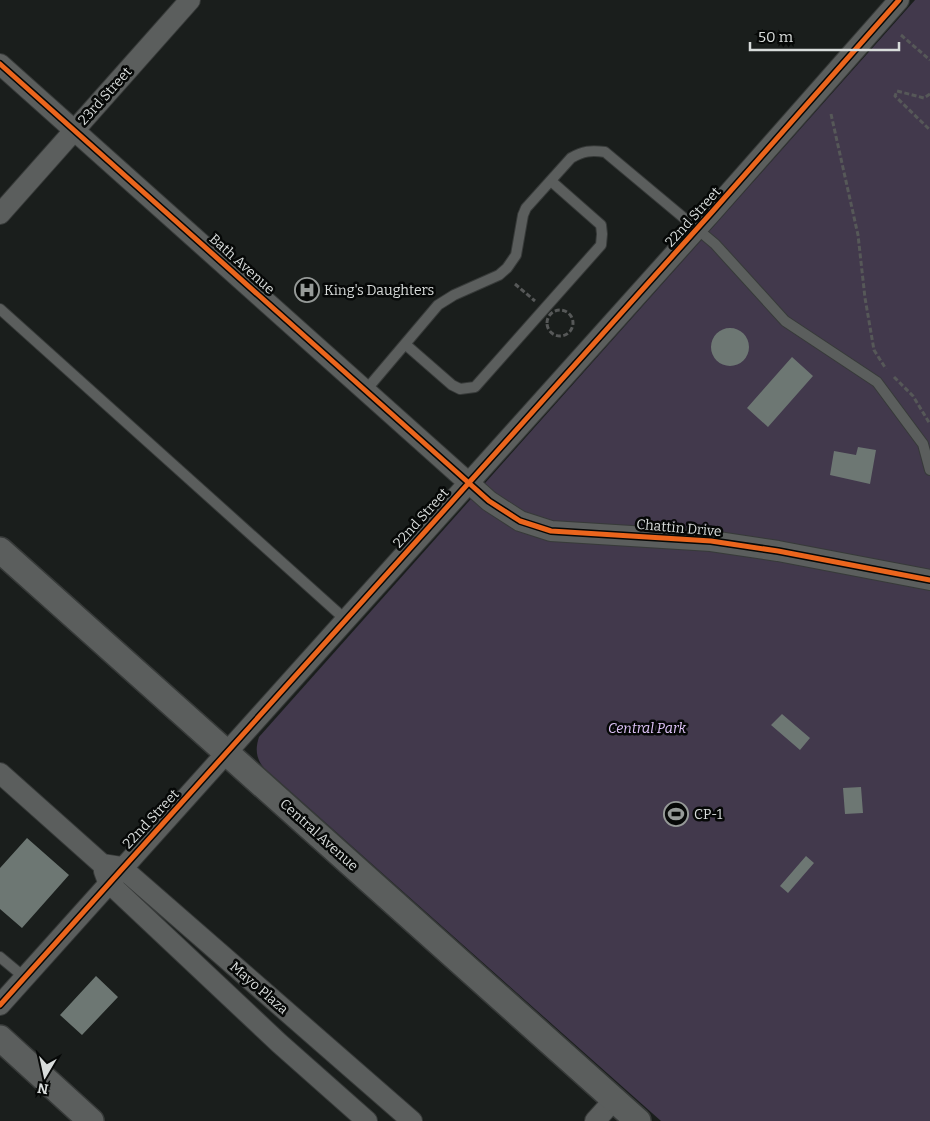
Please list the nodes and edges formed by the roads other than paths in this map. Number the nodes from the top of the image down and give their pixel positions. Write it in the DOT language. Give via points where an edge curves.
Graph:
graph roads {
  1 [pos="190,0"];
  2 [pos="899,0"];
  3 [pos="0,64"];
  4 [pos="74,130"];
  5 [pos="551,181"];
  6 [pos="0,214"];
  7 [pos="698,228"];
  8 [pos="0,309"];
  9 [pos="405,344"];
  10 [pos="366,390"];
  11 [pos="930,470"];
  12 [pos="468,482"];
  13 [pos="0,550"];
  14 [pos="930,580"];
  15 [pos="346,620"];
  16 [pos="227,753"];
  17 [pos="0,773"];
  18 [pos="110,871"];
  19 [pos="0,957"];
  20 [pos="24,978"];
  21 [pos="0,1004"];
  22 [pos="0,1038"];
  23 [pos="614,1100"];
  24 [pos="91,1121"];
  25 [pos="367,1121"];
  26 [pos="412,1121"];
  27 [pos="596,1121"];
  28 [pos="638,1121"];
  1 -- 4 [label="street, 23rd Street"];
  2 -- 7 [label="street, 22nd Street"];
  3 -- 4 [label="street, Bath Avenue"];
  4 -- 6 [label="street, 23rd Street"];
  4 -- 10 [label="street, Bath Avenue"];
  5 -- 7 [label="lane" via="580,152 605,152"];
  5 -- 9 [label="lane" via="523,215 516,255 507,268 438,306"];
  5 -- 9 [label="lane" via="600,225 601,245 482,380 468,389 452,385"];
  7 -- 11 [label="lane" via="784,320 876,382 922,444"];
  7 -- 12 [label="street, 22nd Street"];
  8 -- 15 [label="lane"];
  9 -- 10 [label="lane"];
  10 -- 12 [label="street, Bath Avenue"];
  12 -- 14 [label="street, Chattin Drive" via="506,513 533,527 551,531 711,541"];
  12 -- 15 [label="street, 22nd Street"];
  13 -- 16 [label="street, Central Avenue"];
  15 -- 16 [label="street, 22nd Street"];
  16 -- 18 [label="street, 22nd Street"];
  16 -- 23 [label="street, Central Avenue"];
  17 -- 18 [label="street, Mayo Plaza"];
  18 -- 20 [label="street, 22nd Street"];
  18 -- 25 [label="street, Mayo Plaza" via="279,1042"];
  18 -- 26 [label="street, Mayo Plaza"];
  19 -- 20 [label="lane"];
  20 -- 21 [label="street, 22nd Street"];
  22 -- 24 [label="street"];
  23 -- 27 [label="street"];
  23 -- 28 [label="street, Central Avenue"];
}
